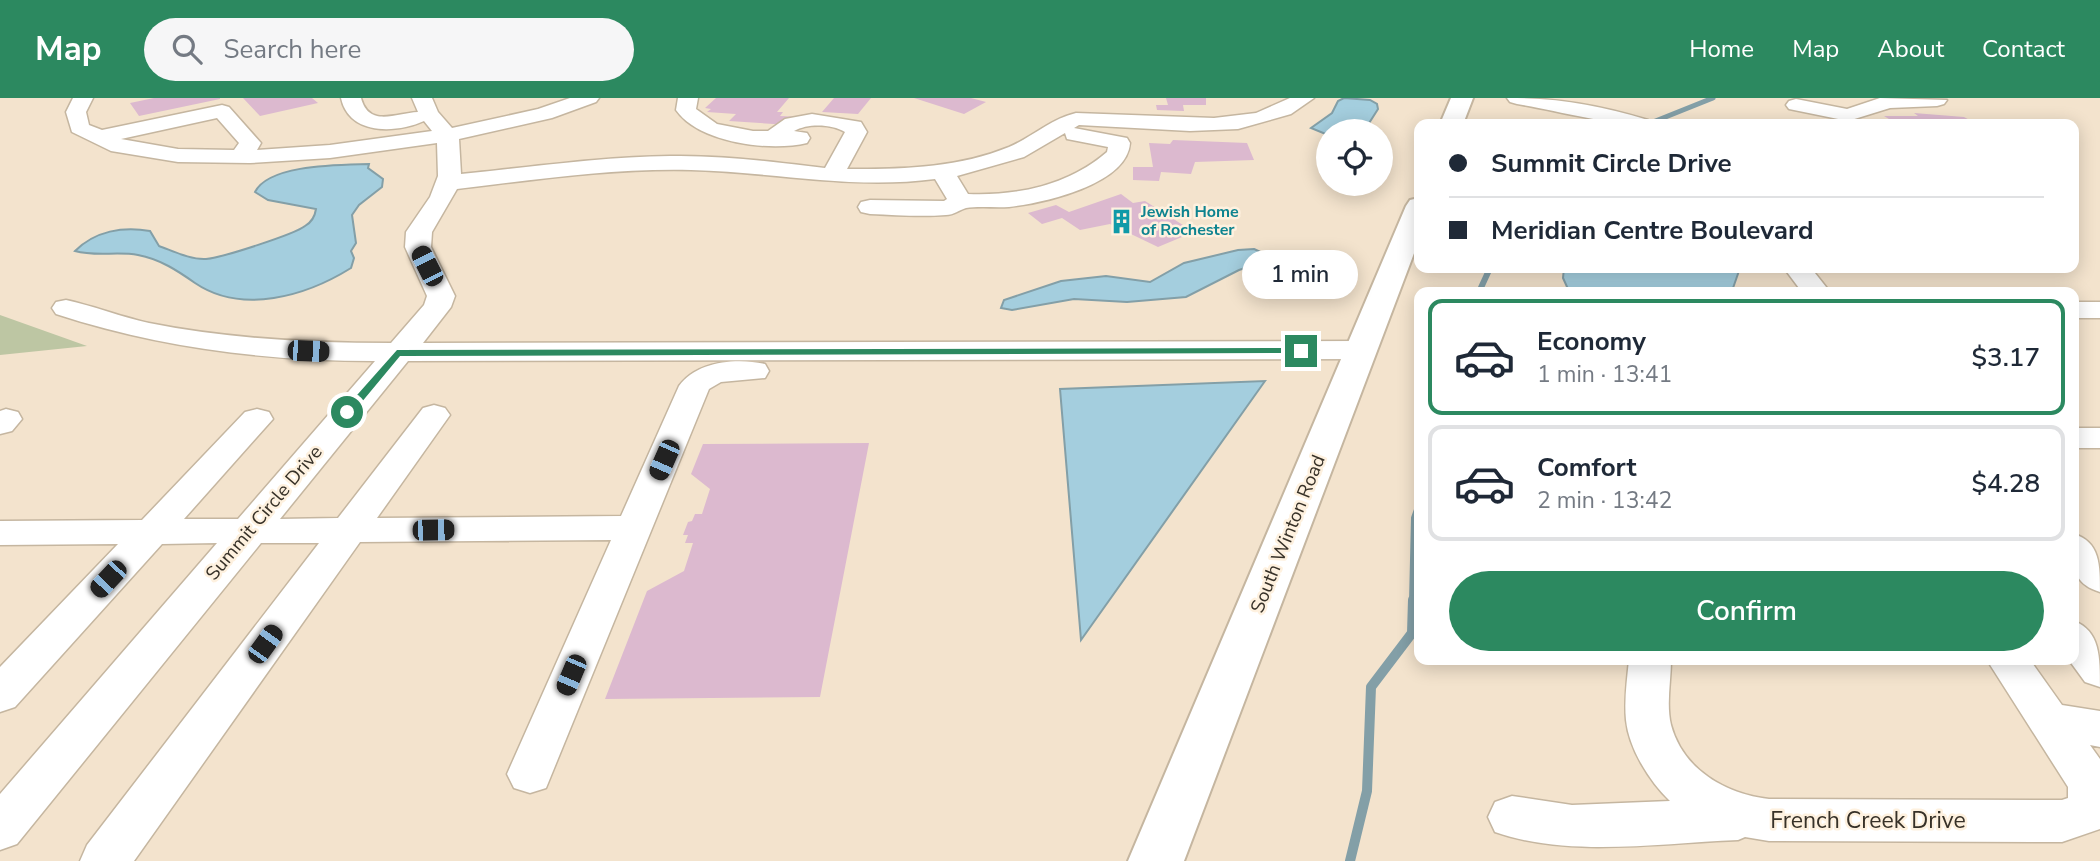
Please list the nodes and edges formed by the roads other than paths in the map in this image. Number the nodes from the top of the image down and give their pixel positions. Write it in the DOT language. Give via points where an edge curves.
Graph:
graph roads {
  1 [pos="83,98"];
  2 [pos="351,98"];
  3 [pos="688,98"];
  4 [pos="1304,98"];
  5 [pos="1462,98"];
  6 [pos="1517,98"];
  7 [pos="1629,98"];
  8 [pos="1933,98"];
  9 [pos="584,99"];
  10 [pos="1796,101"];
  11 [pos="1121,104"];
  12 [pos="426,107"];
  13 [pos="1067,112"];
  14 [pos="1608,114"];
  15 [pos="1454,119"];
  16 [pos="1624,119"];
  17 [pos="448,136"];
  18 [pos="94,139"];
  19 [pos="242,155"];
  20 [pos="943,173"];
  21 [pos="832,176"];
  22 [pos="447,183"];
  23 [pos="961,201"];
  24 [pos="870,206"];
  25 [pos="1414,219"];
  26 [pos="1801,273"];
  27 [pos="1812,287"];
  28 [pos="66,309"];
  29 [pos="2079,310"];
  30 [pos="2100,310"];
  31 [pos="1362,350"];
  32 [pos="813,351"];
  33 [pos="397,353"];
  34 [pos="434,415"];
  35 [pos="257,419"];
  36 [pos="2079,438"];
  37 [pos="2100,438"];
  38 [pos="634,528"];
  39 [pos="248,531"];
  40 [pos="348,531"];
  41 [pos="152,532"];
  42 [pos="0,533"];
  43 [pos="2079,552"];
  44 [pos="2100,579"];
  45 [pos="2079,643"];
  46 [pos="1650,665"];
  47 [pos="2011,665"];
  48 [pos="2100,671"];
  49 [pos="0,695"];
  50 [pos="2050,721"];
  51 [pos="2100,729"];
  52 [pos="530,774"];
  53 [pos="1512,817"];
  54 [pos="1748,819"];
  55 [pos="0,829"];
  56 [pos="105,861"];
  57 [pos="1156,861"];
  1 -- 18 [label="street" via="76,120"];
  2 -- 12 [label="street" via="360,119 368,122 396,121"];
  3 -- 21 [label="street" via="686,110 711,131 775,136 795,121 832,120 854,126 856,132"];
  4 -- 13 [label="street" via="1281,113 1236,123 1189,124"];
  5 -- 15 [label="main road"];
  6 -- 14 [label="street"];
  7 -- 14 [label="street"];
  8 -- 10 [label="street" via="1937,100 1888,102 1848,115"];
  9 -- 17 [label="street" via="534,118"];
  11 -- 13 [label="street"];
  12 -- 17 [label="street"];
  13 -- 20 [label="street" via="1015,153"];
  13 -- 23 [label="street" via="1119,143 1118,154 1095,174 1028,197 992,203"];
  14 -- 16 [label="street"];
  17 -- 19 [label="street" via="335,150"];
  17 -- 22 [label="street, Summit Circle Drive"];
  18 -- 19 [label="street" via="161,153"];
  18 -- 19 [label="street" via="222,111 250,143"];
  20 -- 21 [label="street"];
  20 -- 23 [label="street"];
  21 -- 22 [label="street" via="672,163"];
  22 -- 33 [label="street, Summit Circle Drive" via="419,232 418,247 441,296 437,307"];
  23 -- 24 [label="street" via="948,208"];
  25 -- 31 [label="main road, South Winton Road"];
  26 -- 27 [label="street"];
  28 -- 33 [label="street" via="178,338 283,350"];
  29 -- 30 [label="street"];
  31 -- 32 [label="street"];
  31 -- 57 [label="main road, South Winton Road"];
  32 -- 33 [label="street"];
  32 -- 38 [label="street" via="760,371 724,372 700,380"];
  33 -- 39 [label="street, Summit Circle Drive"];
  34 -- 40 [label="street"];
  35 -- 41 [label="street"];
  36 -- 37 [label="street"];
  38 -- 40 [label="street"];
  38 -- 52 [label="street"];
  39 -- 40 [label="street"];
  39 -- 41 [label="street"];
  39 -- 55 [label="street, Summit Circle Drive"];
  40 -- 56 [label="street"];
  41 -- 42 [label="street"];
  41 -- 49 [label="street"];
  43 -- 44 [label="street"];
  45 -- 48 [label="street"];
  46 -- 54 [label="street, French Creek Drive" via="1648,721 1659,754 1670,771 1704,802"];
  47 -- 50 [label="street, French Creek Drive"];
  50 -- 51 [label="street"];
  50 -- 54 [label="street, French Creek Drive" via="2091,784 2094,811 2062,821"];
  53 -- 54 [label="street" via="1572,826"];
}
